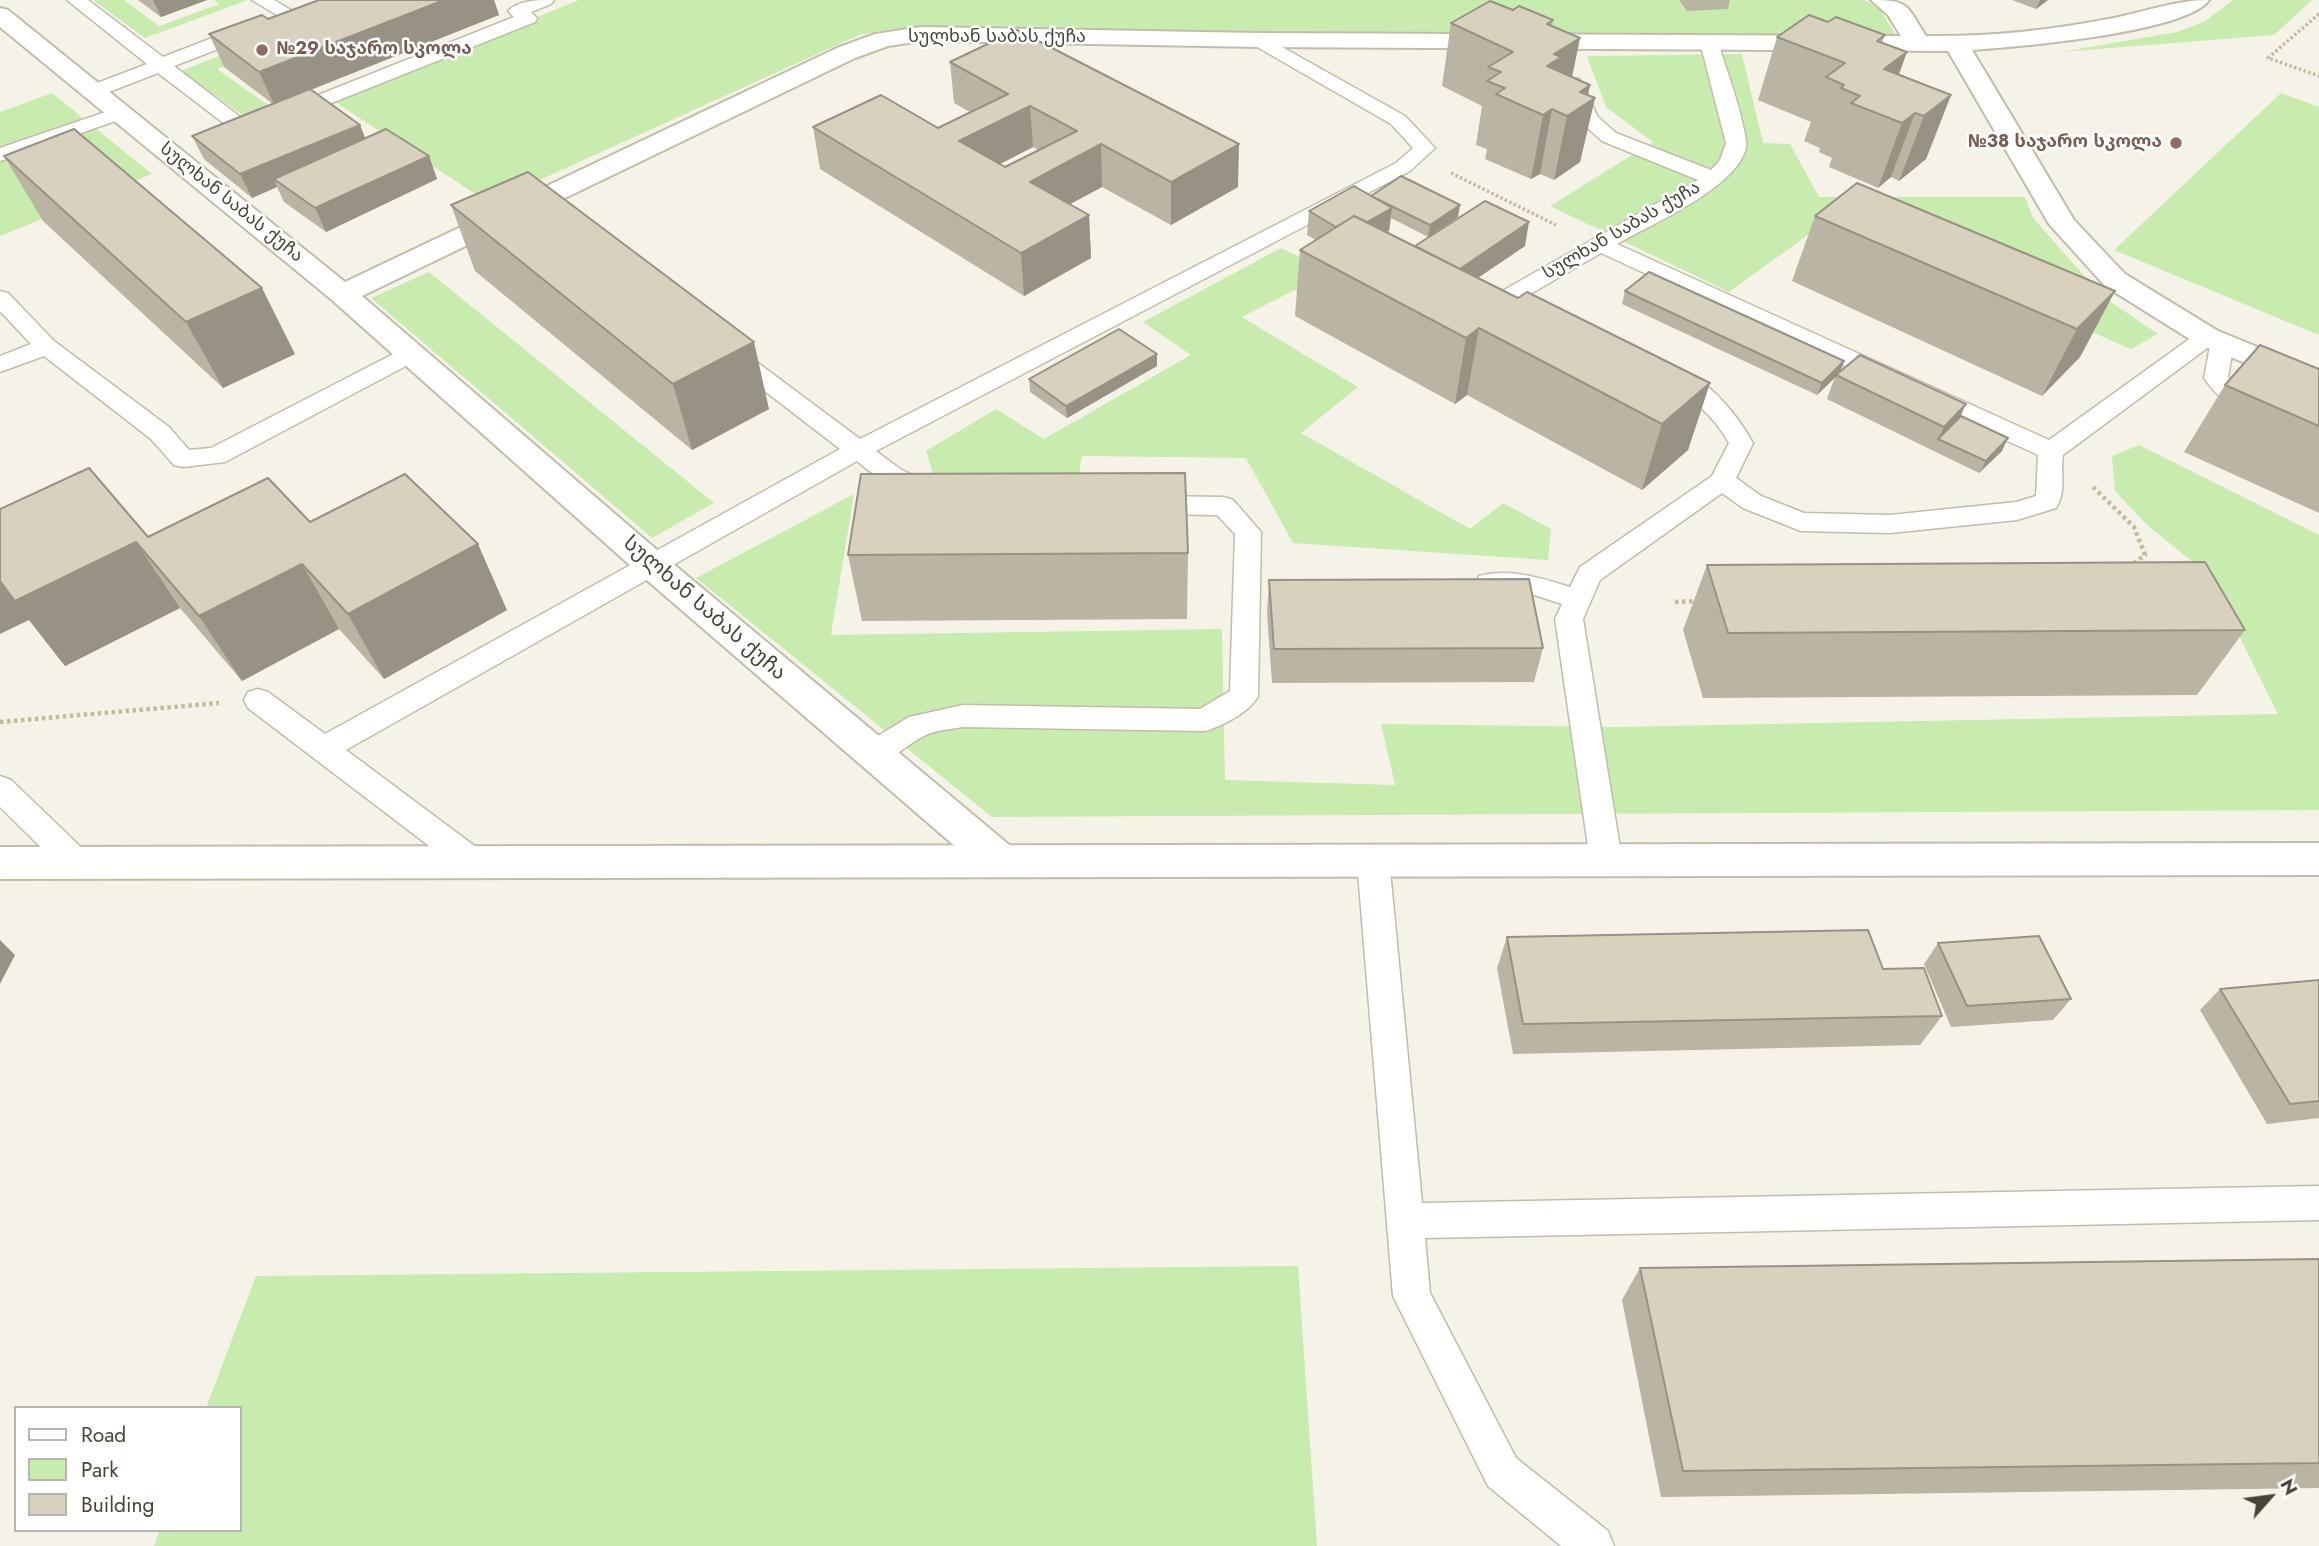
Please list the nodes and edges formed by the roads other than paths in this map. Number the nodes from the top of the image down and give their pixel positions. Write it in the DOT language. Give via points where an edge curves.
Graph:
graph roads {
  1 [pos="76,0"];
  2 [pos="261,0"];
  3 [pos="358,0"];
  4 [pos="545,0"];
  5 [pos="1883,0"];
  6 [pos="2197,0"];
  7 [pos="0,15"];
  8 [pos="286,15"];
  9 [pos="1259,40"];
  10 [pos="1709,42"];
  11 [pos="1918,44"];
  12 [pos="1956,44"];
  13 [pos="161,65"];
  14 [pos="1565,66"];
  15 [pos="94,91"];
  16 [pos="120,113"];
  17 [pos="0,155"];
  18 [pos="1715,179"];
  19 [pos="535,203"];
  20 [pos="557,220"];
  21 [pos="1598,244"];
  22 [pos="342,294"];
  23 [pos="0,298"];
  24 [pos="1536,308"];
  25 [pos="710,338"];
  26 [pos="2214,340"];
  27 [pos="46,346"];
  28 [pos="411,354"];
  29 [pos="0,365"];
  30 [pos="1648,365"];
  31 [pos="2319,383"];
  32 [pos="2319,440"];
  33 [pos="858,450"];
  34 [pos="2051,463"];
  35 [pos="1722,481"];
  36 [pos="946,497"];
  37 [pos="1126,504"];
  38 [pos="653,566"];
  39 [pos="1461,583"];
  40 [pos="1578,599"];
  41 [pos="258,700"];
  42 [pos="323,749"];
  43 [pos="873,753"];
  44 [pos="0,788"];
  45 [pos="2319,859"];
  46 [pos="1373,860"];
  47 [pos="1606,860"];
  48 [pos="1000,861"];
  49 [pos="473,862"];
  50 [pos="0,863"];
  51 [pos="77,863"];
  52 [pos="2319,1203"];
  53 [pos="1405,1221"];
  54 [pos="1592,1546"];
  1 -- 13 [label="lane"];
  2 -- 8 [label="lane"];
  3 -- 8 [label="lane" via="367,5 310,29"];
  4 -- 13 [label="lane" via="517,11 528,18 246,131"];
  5 -- 11 [label="street" via="1897,10"];
  6 -- 12 [label="street, სულხან საბას ქუჩა" via="2187,8 2091,31"];
  7 -- 15 [label="street, სულხან საბას ქუჩა"];
  8 -- 13 [label="lane"];
  9 -- 10 [label="street, სულხან საბას ქუჩა"];
  9 -- 19 [label="street, სულხან საბას ქუჩა" via="921,34 884,39 846,52"];
  9 -- 33 [label="lane" via="1398,120 1425,148 1403,167"];
  10 -- 11 [label="street, სულხან საბას ქუჩა"];
  10 -- 18 [label="lane, სულხან საბას ქუჩა" via="1736,144 1730,161"];
  11 -- 12 [label="street, სულხან საბას ქუჩა"];
  12 -- 26 [label="street" via="2063,224 2115,280"];
  13 -- 15 [label="lane"];
  14 -- 18 [label="lane" via="1589,120 1609,137"];
  15 -- 16 [label="street, სულხან საბას ქუჩა"];
  16 -- 17 [label="lane"];
  16 -- 22 [label="street, სულხან საბას ქუჩა"];
  18 -- 21 [label="lane, სულხან საბას ქუჩა"];
  19 -- 20 [label="lane"];
  19 -- 22 [label="street, სულხან საბას ქუჩა"];
  21 -- 24 [label="lane, სულხან საბას ქუჩა" via="1512,295"];
  21 -- 34 [label="lane"];
  22 -- 28 [label="street, სულხან საბას ქუჩა"];
  23 -- 27 [label="lane"];
  25 -- 33 [label="lane"];
  26 -- 31 [label="street"];
  26 -- 32 [label="lane" via="2216,378 2234,398 2258,414"];
  26 -- 34 [label="lane"];
  27 -- 28 [label="lane" via="160,433 183,459 216,456"];
  27 -- 29 [label="lane"];
  28 -- 38 [label="street, სულხან საბას ქუჩა"];
  30 -- 35 [label="lane" via="1698,391 1726,415 1741,443"];
  33 -- 36 [label="lane" via="891,475"];
  33 -- 38 [label="lane"];
  34 -- 35 [label="lane" via="2052,489 2047,502 2017,511 1890,524 1801,522 1752,502"];
  35 -- 40 [label="lane" via="1590,574"];
  37 -- 43 [label="lane" via="1224,506 1248,532 1260,581 1244,696 1205,720 963,716 919,725"];
  38 -- 42 [label="lane"];
  38 -- 43 [label="street, სულხან საბას ქუჩა"];
  39 -- 40 [label="lane" via="1528,584"];
  40 -- 47 [label="lane" via="1569,619"];
  41 -- 42 [label="lane"];
  42 -- 49 [label="lane"];
  43 -- 48 [label="street, სულხან საბას ქუჩა"];
  44 -- 51 [label="lane"];
  45 -- 47 [label="street"];
  46 -- 47 [label="street"];
  46 -- 48 [label="street"];
  46 -- 53 [label="lane"];
  48 -- 49 [label="street"];
  49 -- 51 [label="street"];
  50 -- 51 [label="street"];
  52 -- 53 [label="lane"];
  53 -- 54 [label="lane" via="1412,1296 1502,1472"];
}
